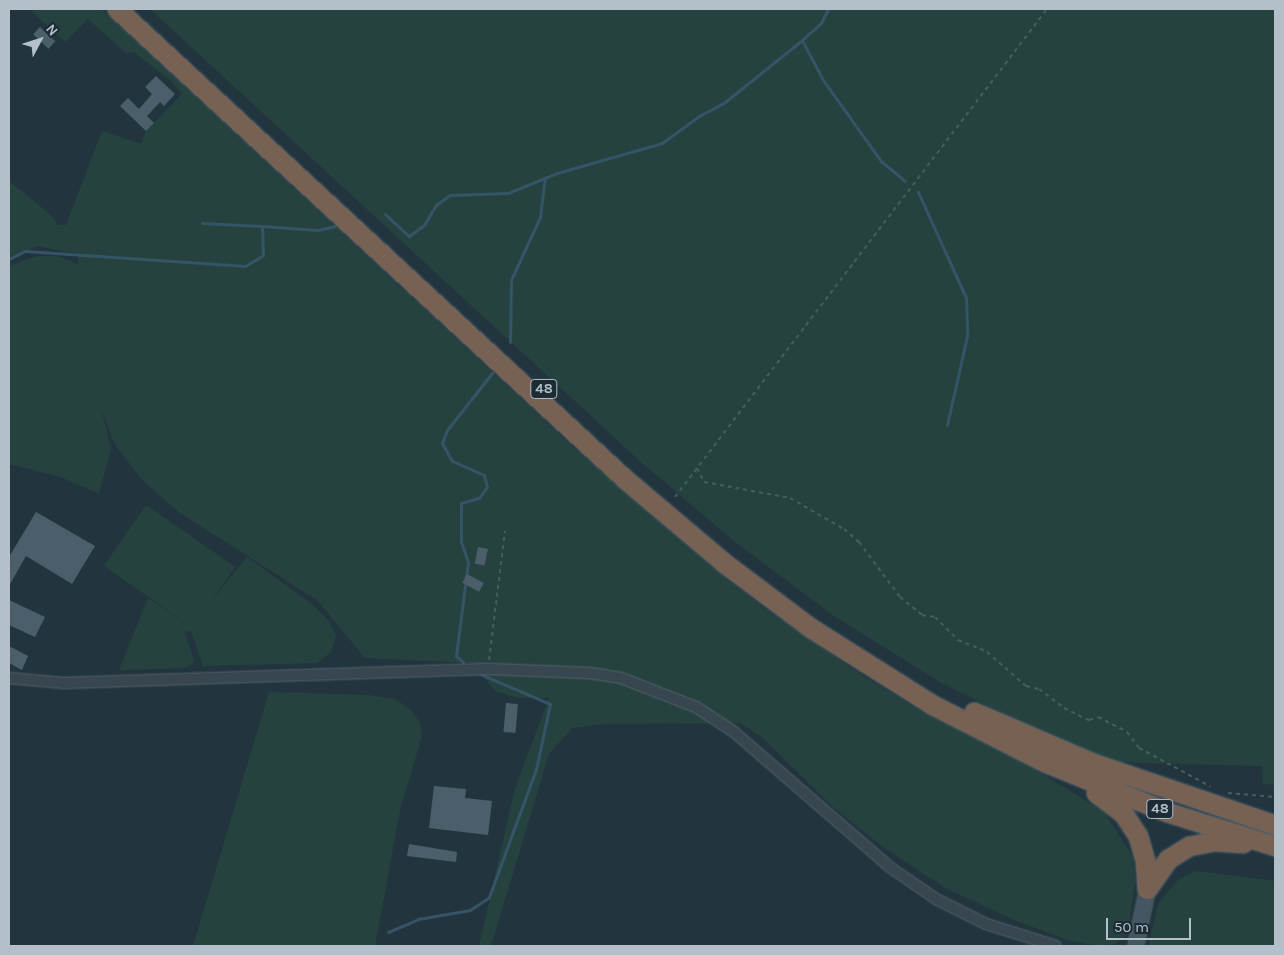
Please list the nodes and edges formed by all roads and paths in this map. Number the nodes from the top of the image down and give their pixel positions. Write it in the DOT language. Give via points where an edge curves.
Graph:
graph roads {
  1 [pos="117,9"];
  2 [pos="134,9"];
  3 [pos="1047,9"];
  4 [pos="697,468"];
  5 [pos="675,497"];
  6 [pos="505,531"];
  7 [pos="487,669"];
  8 [pos="9,678"];
  9 [pos="1047,763"];
  10 [pos="1215,788"];
  11 [pos="1250,793"];
  12 [pos="1275,796"];
  13 [pos="1275,825"];
  14 [pos="1275,846"];
  15 [pos="1147,889"];
  16 [pos="1056,946"];
  17 [pos="1136,946"];
  1 -- 9 [label="highway, 48" via="529,392 723,562 810,628 874,670 933,705"];
  2 -- 13 [label="highway, 48" via="622,460 778,590 880,660 990,721 1098,765"];
  3 -- 4 [label="path"];
  4 -- 5 [label="path"];
  4 -- 10 [label="path" via="704,482 790,498 844,529 859,542 900,597 922,615 935,617 958,640 987,652 1026,686 1038,688 1064,708 1089,720 1098,717 1127,732 1139,748"];
  6 -- 7 [label="path"];
  7 -- 8 [label="street" via="64,683"];
  7 -- 16 [label="street" via="590,673 621,678 696,707 773,763 850,833 913,884 965,915"];
  9 -- 14 [label="highway, 48" via="1167,812"];
  9 -- 15 [label="highway, 48" via="1123,812 1143,848"];
  11 -- 12 [label="path"];
  14 -- 15 [label="highway, 48" via="1215,841 1189,846 1168,858"];
  15 -- 17 [label="main road"];
}
